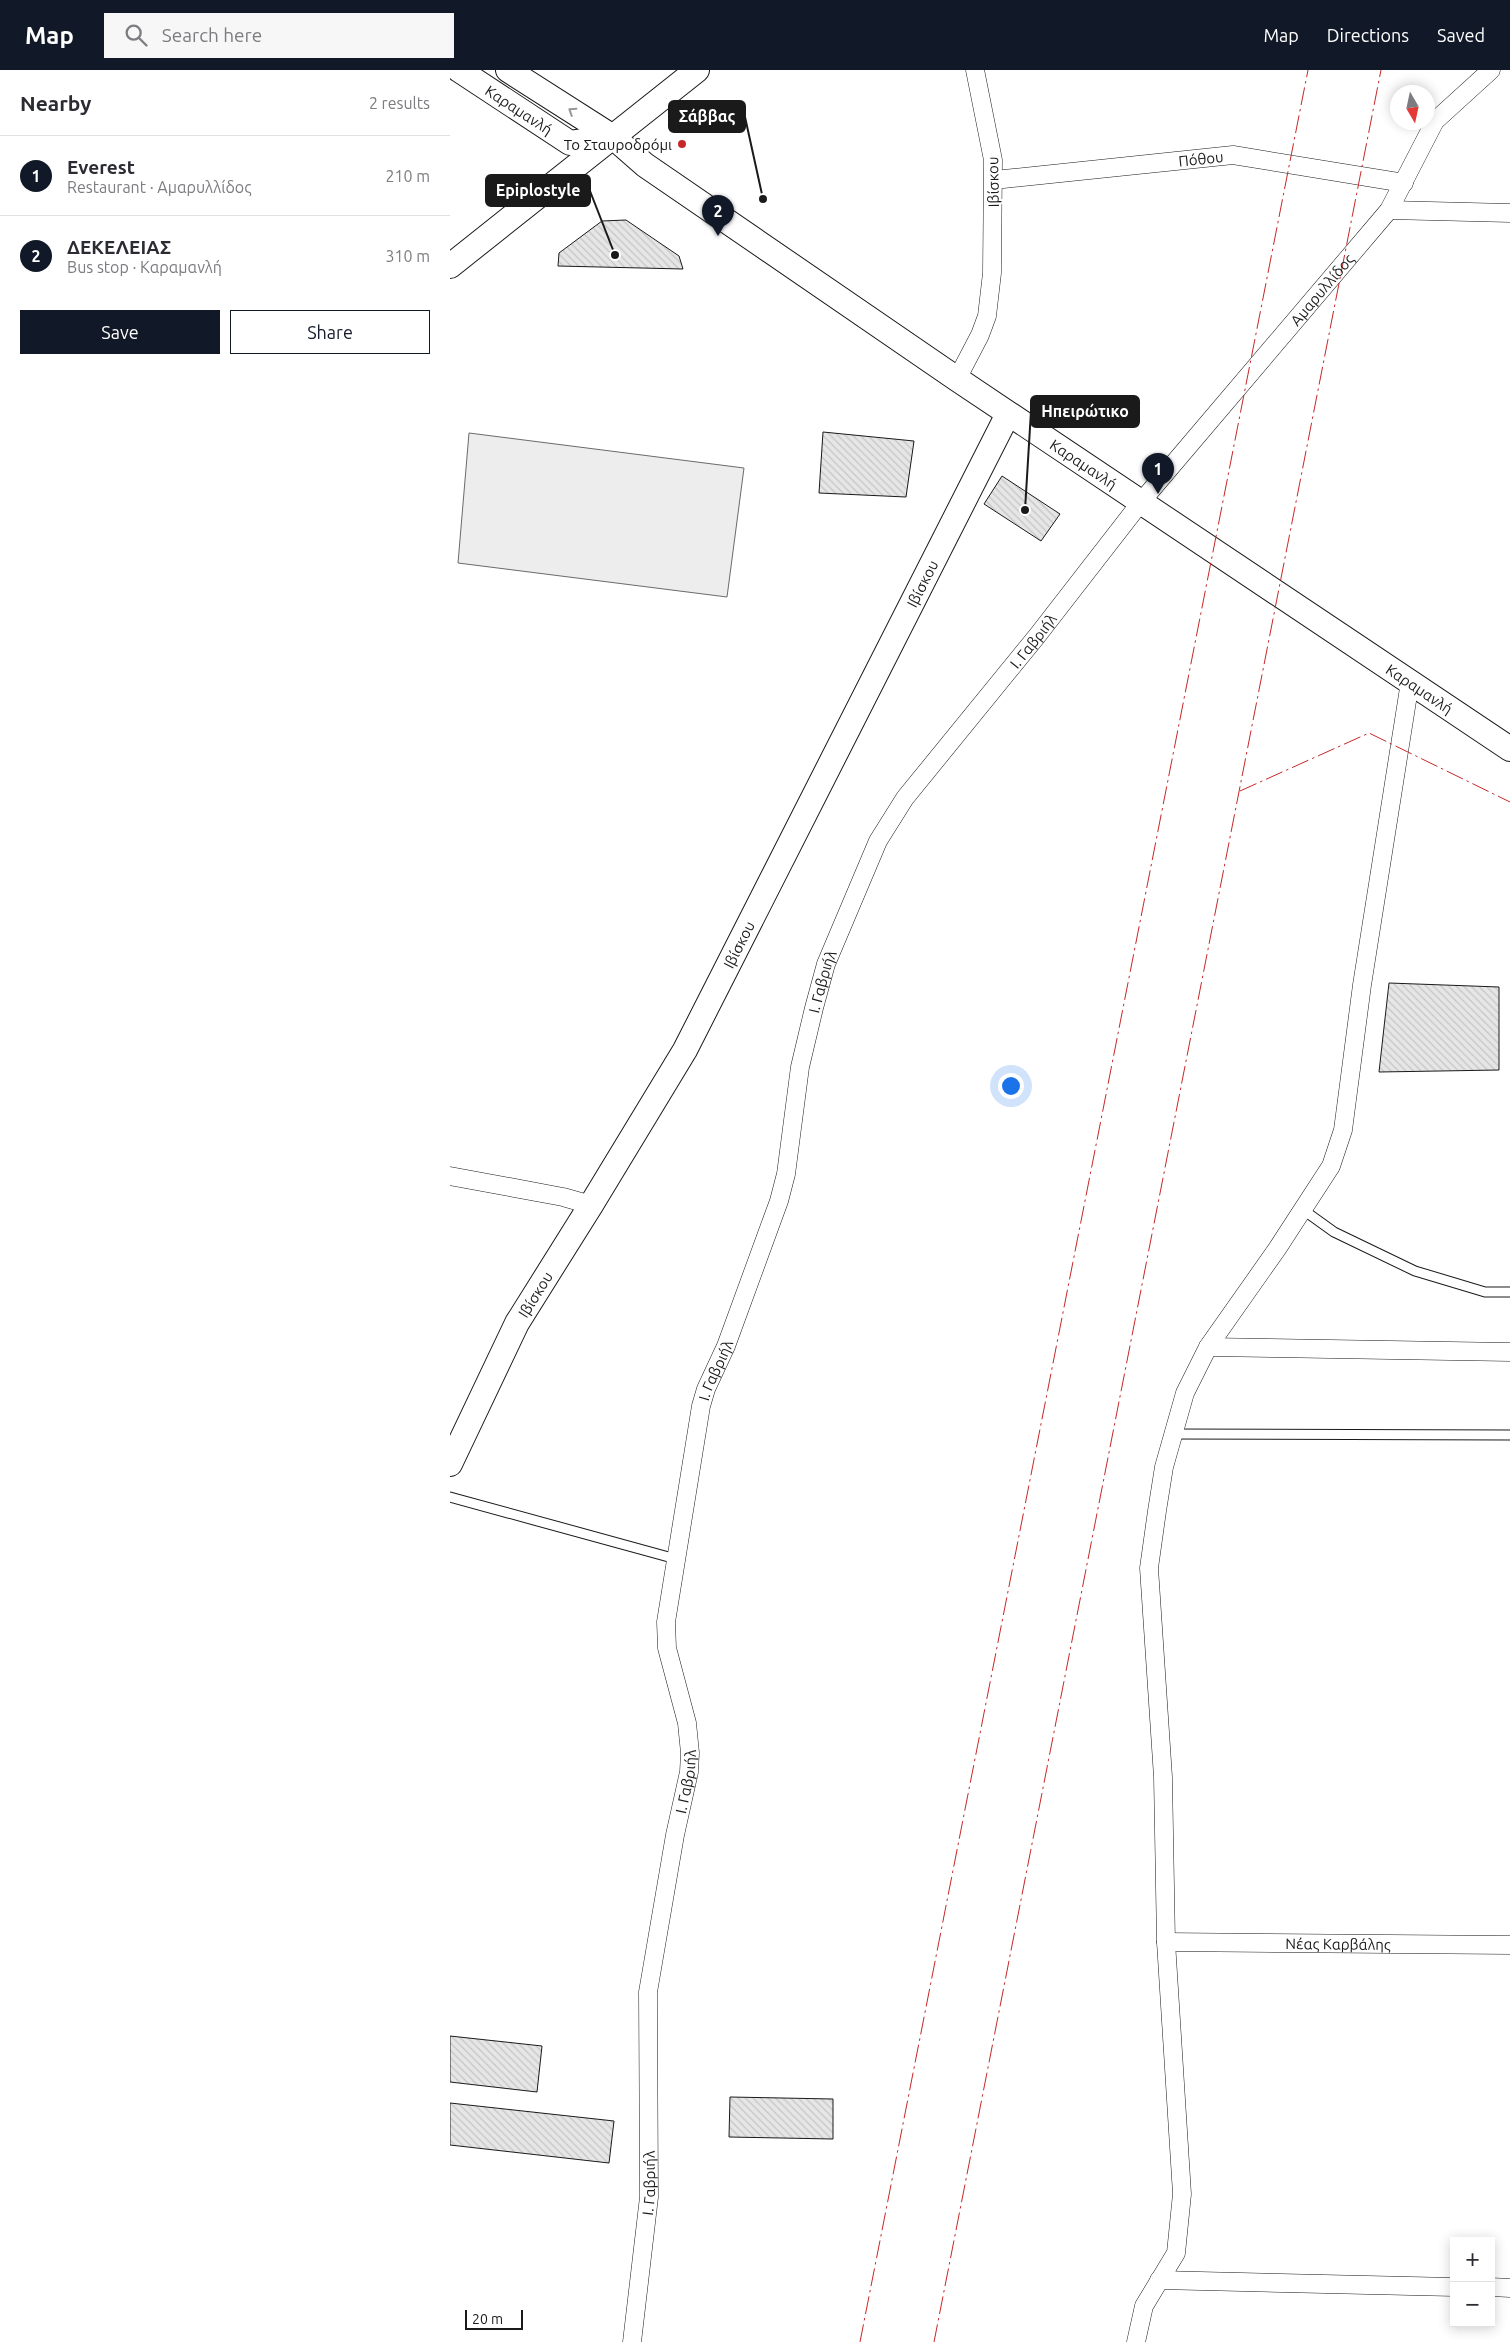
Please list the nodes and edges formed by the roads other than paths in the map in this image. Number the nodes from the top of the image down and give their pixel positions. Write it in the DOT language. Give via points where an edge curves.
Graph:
graph roads {
  1 [pos="459,70"];
  2 [pos="508,70"];
  3 [pos="697,70"];
  4 [pos="975,70"];
  5 [pos="1491,70"];
  6 [pos="613,137"];
  7 [pos="994,180"];
  8 [pos="1404,183"];
  9 [pos="1389,210"];
  10 [pos="1510,213"];
  11 [pos="450,266"];
  12 [pos="957,379"];
  13 [pos="1008,414"];
  14 [pos="1141,502"];
  15 [pos="1410,682"];
  16 [pos="1510,749"];
  17 [pos="450,1176"];
  18 [pos="592,1205"];
  19 [pos="1302,1209"];
  20 [pos="1510,1292"];
  21 [pos="1208,1348"];
  22 [pos="1510,1352"];
  23 [pos="1173,1434"];
  24 [pos="1510,1434"];
  25 [pos="450,1464"];
  26 [pos="450,1498"];
  27 [pos="676,1560"];
  28 [pos="1166,1942"];
  29 [pos="1510,1945"];
  30 [pos="1159,2280"];
  31 [pos="1450,2287"];
  32 [pos="1495,2288"];
  33 [pos="1510,2288"];
  34 [pos="632,2342"];
  35 [pos="1136,2342"];
  1 -- 6 [label="main road, Καραμανλή" via="570,142"];
  6 -- 2 [label="main road, Καραμανλή, one-way"];
  3 -- 6 [label="main road"];
  4 -- 7 [label="street, Ιβίσκου" via="990,139"];
  5 -- 8 [label="street, Αμαρυλλίδος" via="1435,121"];
  6 -- 11 [label="main road"];
  6 -- 12 [label="main road, Καραμανλή" via="645,165"];
  7 -- 8 [label="street, Πόθου" via="1233,155"];
  7 -- 12 [label="street, Ιβίσκου" via="991,298 980,335"];
  8 -- 9 [label="street, Αμαρυλλίδος"];
  9 -- 10 [label="street"];
  9 -- 14 [label="street, Αμαρυλλίδος"];
  12 -- 13 [label="main road, Καραμανλή"];
  13 -- 14 [label="main road, Καραμανλή"];
  13 -- 18 [label="main road, Ιβίσκου" via="693,1033"];
  14 -- 15 [label="main road, Καραμανλή"];
  14 -- 27 [label="street, Ι. Γαβριήλ" via="905,798 878,841 845,916 826,964 800,1067 786,1174 779,1201 726,1346 706,1389"];
  15 -- 16 [label="main road, Καραμανλή"];
  15 -- 19 [label="street" via="1362,984 1343,1130 1330,1166"];
  17 -- 18 [label="street"];
  18 -- 25 [label="main road, Ιβίσκου" via="517,1323"];
  19 -- 20 [label="lane" via="1334,1232 1415,1271 1485,1292"];
  19 -- 21 [label="street"];
  21 -- 22 [label="street"];
  21 -- 23 [label="street" via="1185,1393"];
  23 -- 24 [label="lane"];
  23 -- 28 [label="street" via="1164,1467 1149,1568 1163,1777"];
  26 -- 27 [label="lane"];
  27 -- 34 [label="street, Ι. Γαβριήλ" via="666,1622 667,1648 687,1723 689,1772 648,1992 649,2198"];
  28 -- 29 [label="street, Νέας Καρβάλης"];
  28 -- 30 [label="street" via="1182,2194 1176,2253"];
  30 -- 31 [label="street"];
  30 -- 35 [label="street" via="1144,2306"];
  32 -- 33 [label="street"];
}
